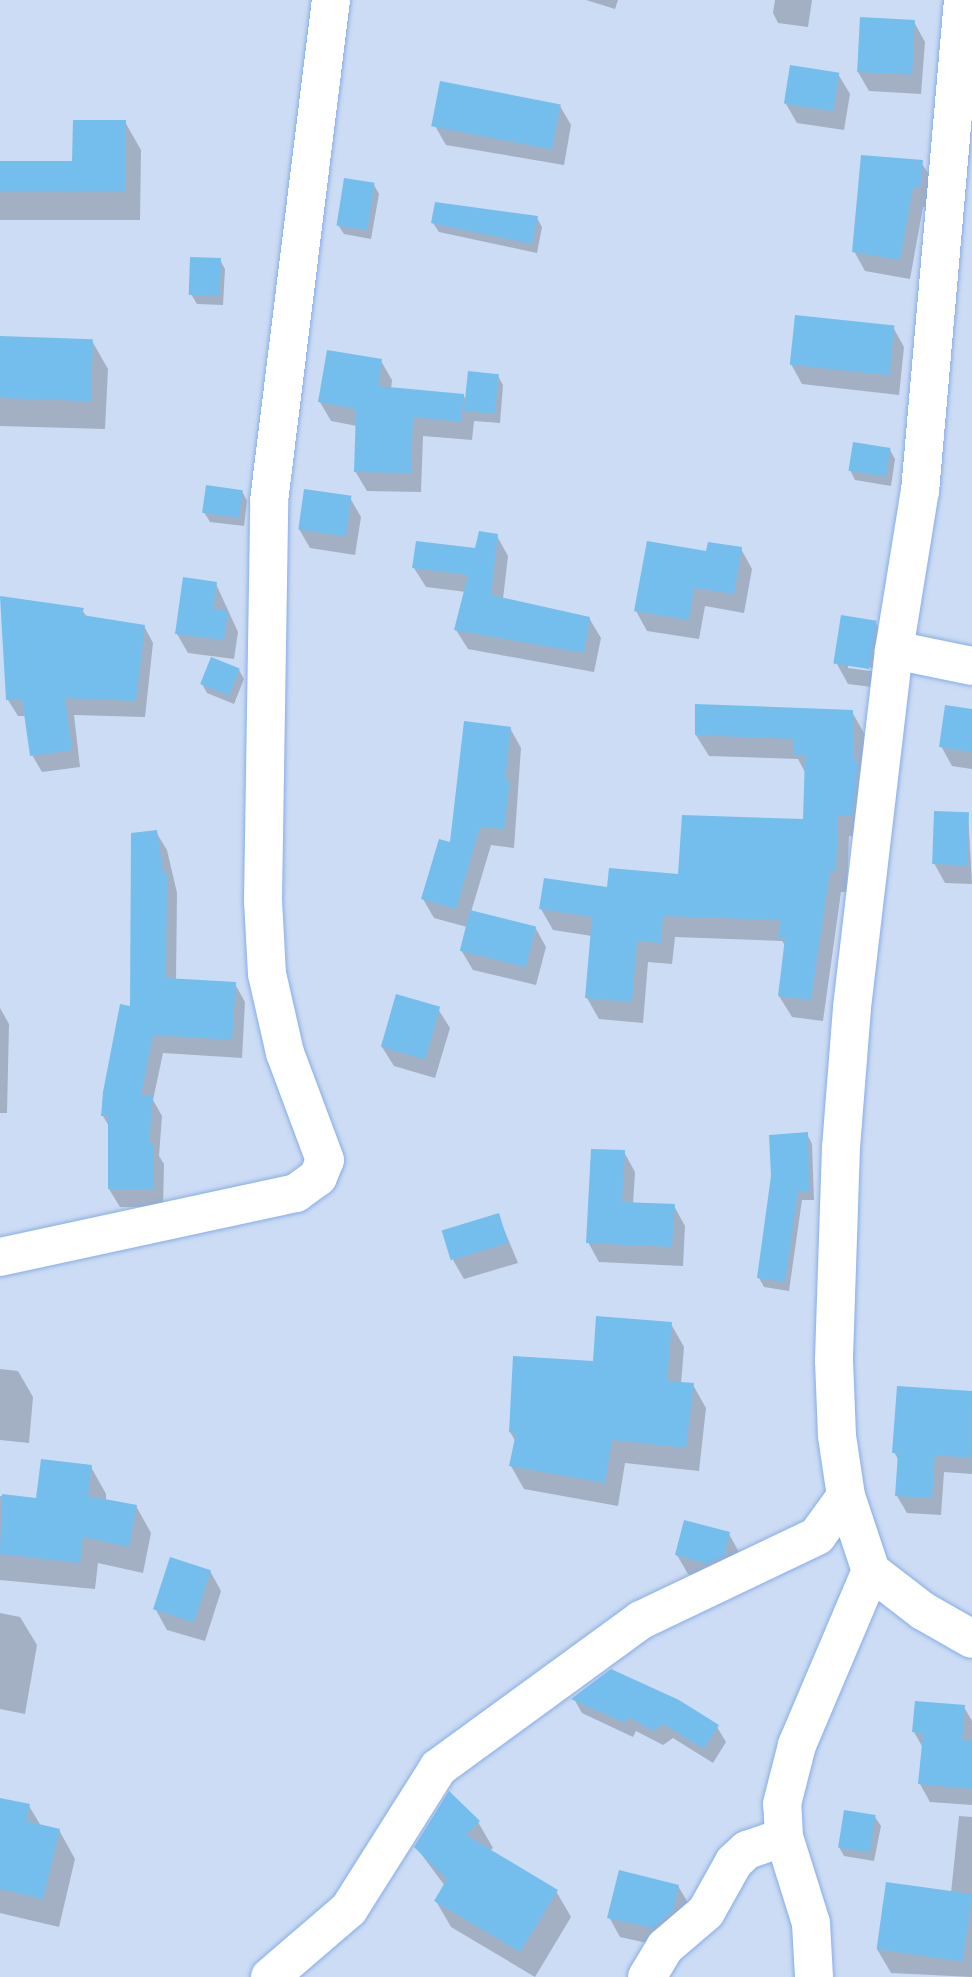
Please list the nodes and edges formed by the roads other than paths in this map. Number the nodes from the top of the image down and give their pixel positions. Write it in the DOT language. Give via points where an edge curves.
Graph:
graph roads {
  1 [pos="331,0"];
  2 [pos="963,0"];
  3 [pos="894,650"];
  4 [pos="972,666"];
  5 [pos="0,1257"];
  6 [pos="846,1496"];
  7 [pos="871,1571"];
  8 [pos="972,1639"];
  9 [pos="784,1837"];
  10 [pos="271,1977"];
  11 [pos="647,1977"];
  12 [pos="814,1977"];
  1 -- 5 [label="street" via="269,501 263,901 267,974 285,1053 325,1160 318,1177 296,1193"];
  2 -- 3 [label="street" via="920,490"];
  3 -- 4 [label="street"];
  3 -- 6 [label="street" via="865,877 841,1147 834,1361 836,1436"];
  6 -- 7 [label="street"];
  6 -- 10 [label="street" via="817,1536 641,1620 438,1769 349,1909"];
  7 -- 8 [label="street" via="923,1611"];
  7 -- 9 [label="street" via="797,1745 782,1804"];
  9 -- 11 [label="street" via="747,1850 734,1862 706,1912 665,1947"];
  9 -- 12 [label="street" via="811,1923"];
}
